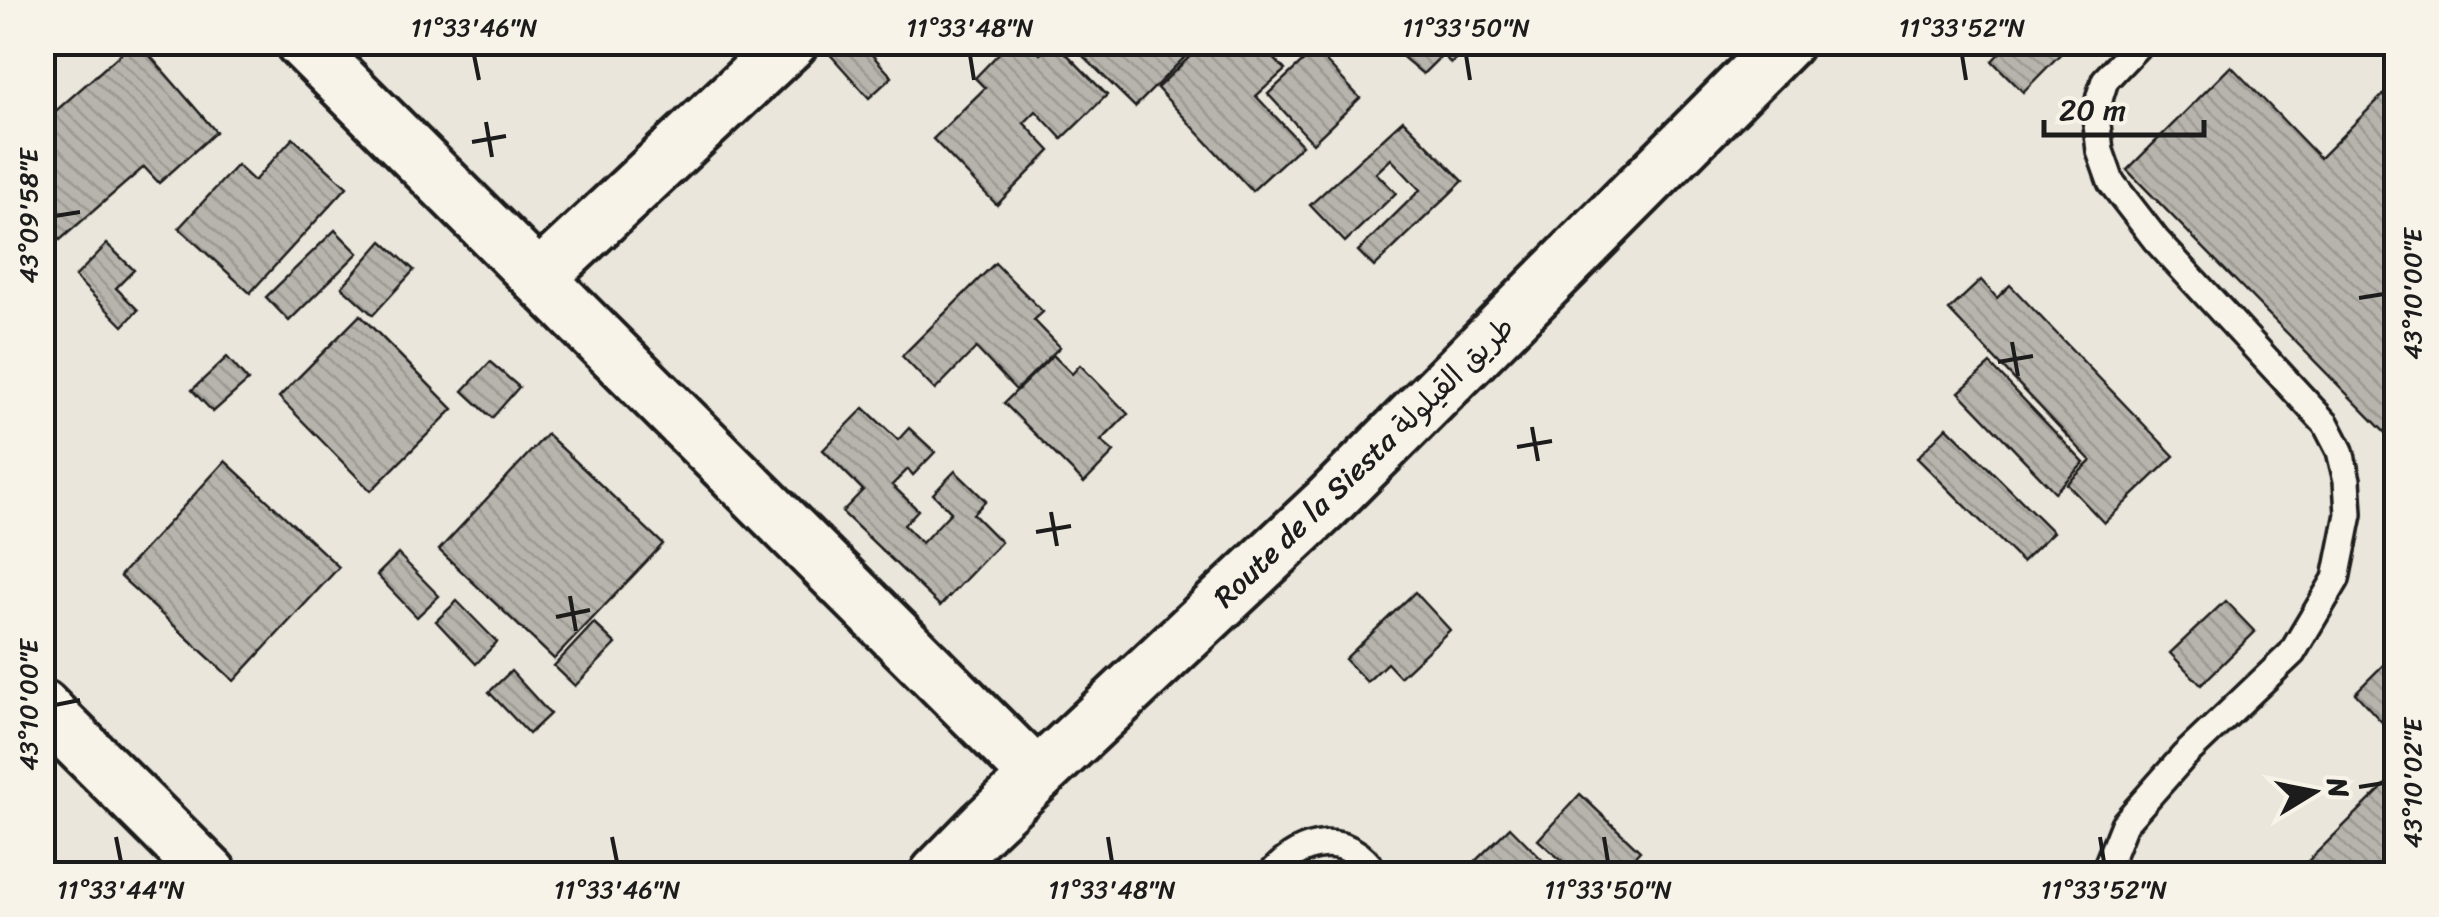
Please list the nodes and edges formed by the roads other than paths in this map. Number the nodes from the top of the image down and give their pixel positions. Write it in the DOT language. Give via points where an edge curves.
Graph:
graph roads {
  1 [pos="302,42"];
  2 [pos="791,42"];
  3 [pos="1786,42"];
  4 [pos="2141,42"];
  5 [pos="539,278"];
  6 [pos="42,707"];
  7 [pos="1037,776"];
  8 [pos="210,874"];
  9 [pos="936,874"];
  10 [pos="1271,874"];
  11 [pos="1376,874"];
  12 [pos="2104,874"];
  1 -- 5 [label="street"];
  2 -- 5 [label="street"];
  3 -- 7 [label="street, Route de la Siesta طريق القيلولة" via="1325,505"];
  4 -- 12 [label="lane" via="2105,80 2100,96 2100,151 2112,182 2156,240 2326,424 2340,451 2349,514 2336,579 2292,653 2124,824"];
  5 -- 7 [label="street"];
  6 -- 8 [label="street"];
  7 -- 9 [label="street, Route de la Siesta طريق القيلولة"];
  10 -- 11 [label="lane" via="1316,844 1350,848"];
}
